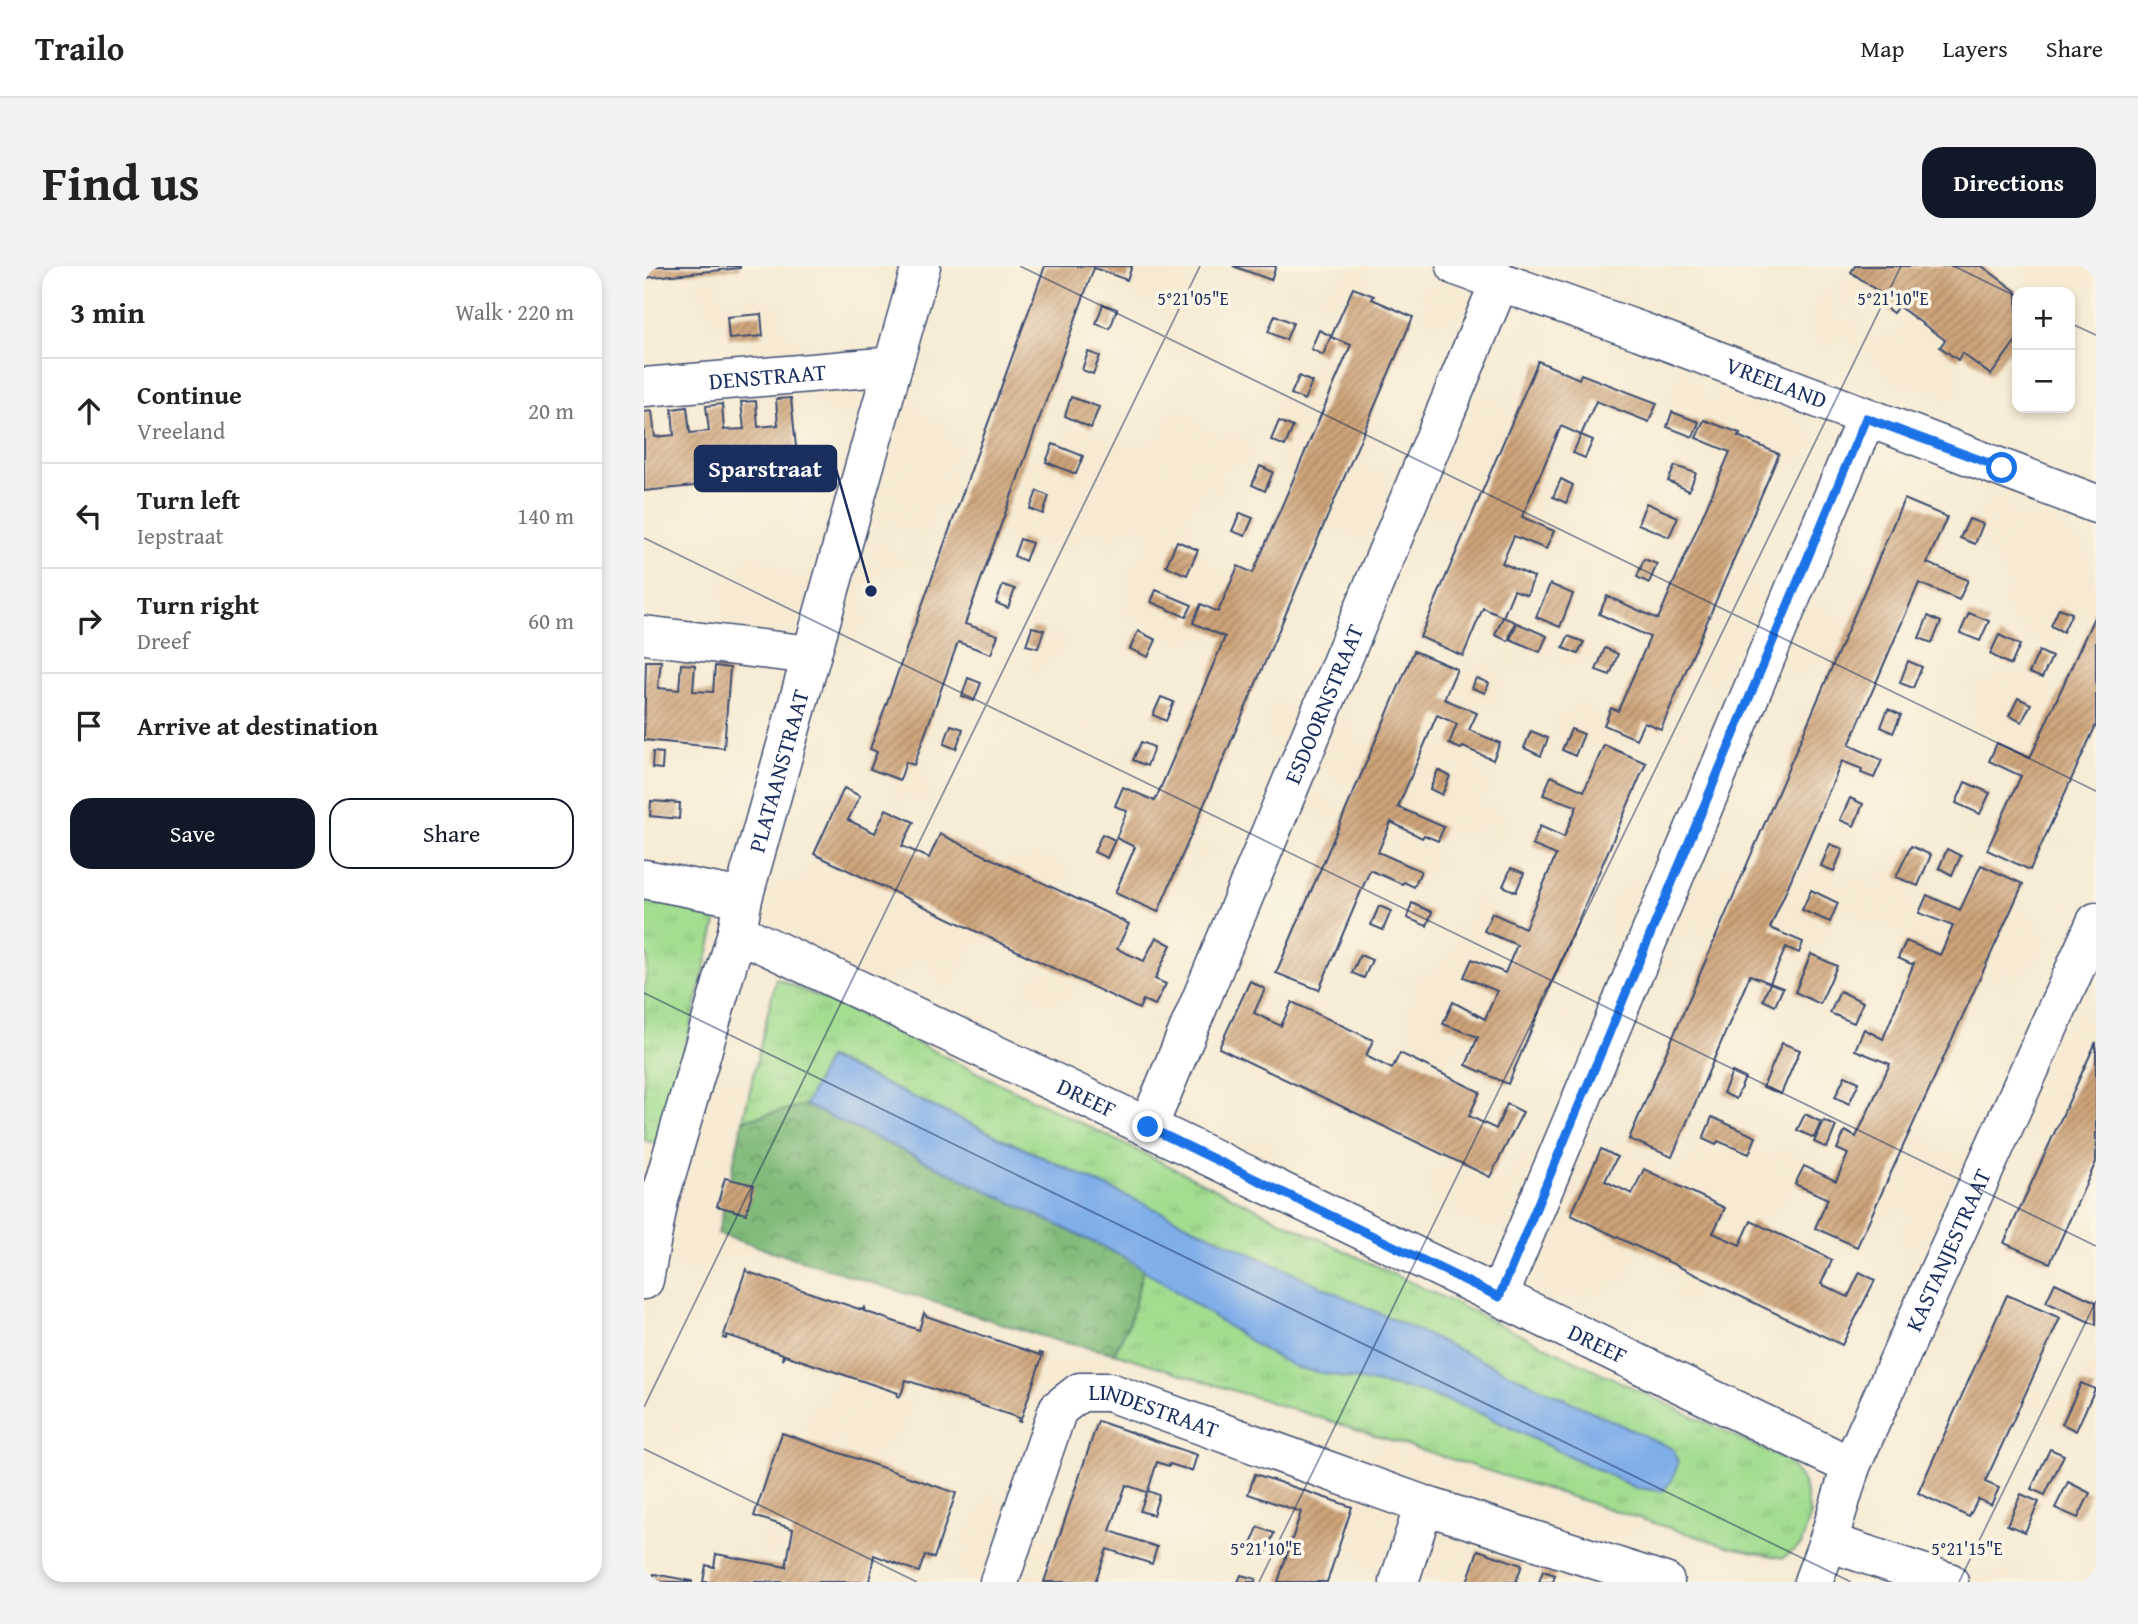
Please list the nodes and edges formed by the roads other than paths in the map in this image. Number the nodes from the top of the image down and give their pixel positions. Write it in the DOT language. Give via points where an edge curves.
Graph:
graph roads {
  1 [pos="921,266"];
  2 [pos="1456,266"];
  3 [pos="1500,281"];
  4 [pos="892,366"];
  5 [pos="644,387"];
  6 [pos="1866,418"];
  7 [pos="2096,504"];
  8 [pos="644,635"];
  9 [pos="811,655"];
  10 [pos="644,880"];
  11 [pos="740,915"];
  12 [pos="2096,922"];
  13 [pos="1148,1127"];
  14 [pos="651,1197"];
  15 [pos="644,1280"];
  16 [pos="1499,1297"];
  17 [pos="1851,1466"];
  18 [pos="1424,1505"];
  19 [pos="1828,1542"];
  20 [pos="999,1582"];
  21 [pos="1399,1582"];
  22 [pos="1665,1582"];
  23 [pos="1813,1582"];
  24 [pos="1950,1582"];
  1 -- 4 [label="street, PLATAANSTRAAT"];
  2 -- 3 [label="street, VREELAND"];
  3 -- 6 [label="street, VREELAND"];
  3 -- 13 [label="street, ESDOORNSTRAAT"];
  4 -- 5 [label="street, DENSTRAAT"];
  4 -- 9 [label="street, PLATAANSTRAAT"];
  6 -- 7 [label="street, VREELAND"];
  6 -- 16 [label="street"];
  8 -- 9 [label="street"];
  9 -- 11 [label="street, PLATAANSTRAAT"];
  10 -- 11 [label="street, DREEF"];
  11 -- 13 [label="street, DREEF"];
  11 -- 14 [label="street, PLATAANSTRAAT"];
  12 -- 17 [label="street, KASTANJESTRAAT"];
  13 -- 16 [label="street, DREEF"];
  14 -- 15 [label="street, PLATAANSTRAAT"];
  16 -- 17 [label="street, DREEF"];
  17 -- 19 [label="street, KASTANJESTRAAT"];
  18 -- 20 [label="street, LINDESTRAAT" via="1109,1392 1080,1392 1058,1409"];
  18 -- 21 [label="street"];
  18 -- 22 [label="street, LINDESTRAAT"];
  19 -- 23 [label="street, KASTANJESTRAAT"];
  19 -- 24 [label="street"];
}
